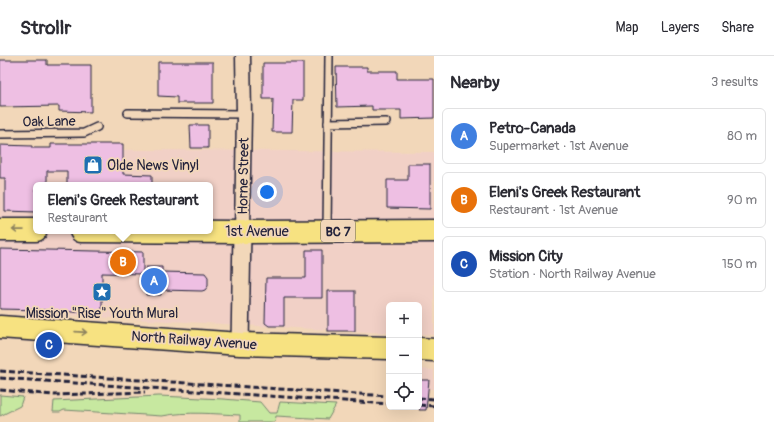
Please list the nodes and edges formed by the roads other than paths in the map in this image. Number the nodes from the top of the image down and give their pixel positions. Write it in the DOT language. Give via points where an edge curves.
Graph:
graph roads {
  1 [pos="243,56"];
  2 [pos="329,56"];
  3 [pos="128,113"];
  4 [pos="244,114"];
  5 [pos="386,122"];
  6 [pos="328,123"];
  7 [pos="97,127"];
  8 [pos="0,134"];
  9 [pos="0,230"];
  10 [pos="33,230"];
  11 [pos="327,231"];
  12 [pos="434,231"];
  13 [pos="213,232"];
  14 [pos="242,232"];
  15 [pos="0,327"];
  16 [pos="240,344"];
  17 [pos="386,348"];
  18 [pos="422,349"];
  19 [pos="434,350"];
  1 -- 4 [label="street, Horne Street"];
  2 -- 6 [label="lane"];
  3 -- 4 [label="lane"];
  4 -- 14 [label="street, Horne Street"];
  5 -- 6 [label="lane"];
  6 -- 11 [label="lane"];
  7 -- 8 [label="lane, Oak Lane" via="84,133"];
  10 -- 9 [label="main road, one-way"];
  11 -- 12 [label="main road, 1st Avenue / BC 7"];
  11 -- 14 [label="main road, 1st Avenue / BC 7"];
  13 -- 14 [label="main road, 1st Avenue / BC 7"];
  14 -- 16 [label="street, Horne Street"];
  15 -- 16 [label="main road, North Railway Avenue, one-way"];
  16 -- 17 [label="main road, North Railway Avenue"];
  18 -- 19 [label="main road"];
}
